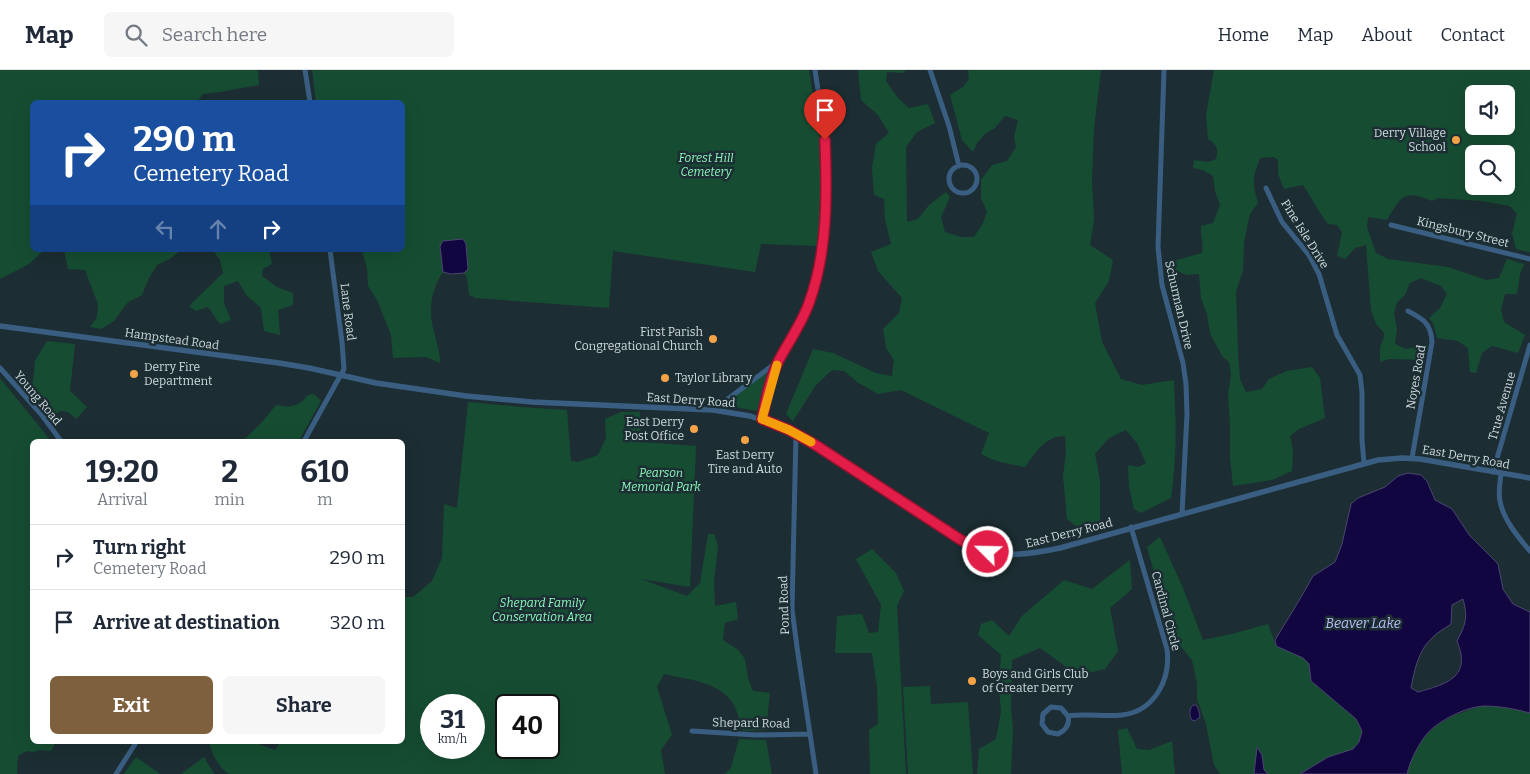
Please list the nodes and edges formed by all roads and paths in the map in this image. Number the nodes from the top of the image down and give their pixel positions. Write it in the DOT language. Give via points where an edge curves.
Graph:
graph roads {
  1 [pos="306,70"];
  2 [pos="815,70"];
  3 [pos="930,70"];
  4 [pos="1164,70"];
  5 [pos="310,100"];
  6 [pos="959,166"];
  7 [pos="1266,188"];
  8 [pos="1391,225"];
  9 [pos="330,252"];
  10 [pos="1530,259"];
  11 [pos="1408,310"];
  12 [pos="0,326"];
  13 [pos="1530,345"];
  14 [pos="778,362"];
  15 [pos="0,368"];
  16 [pos="341,375"];
  17 [pos="713,410"];
  18 [pos="762,419"];
  19 [pos="796,434"];
  20 [pos="60,439"];
  21 [pos="305,439"];
  22 [pos="1412,458"];
  23 [pos="1364,464"];
  24 [pos="1493,472"];
  25 [pos="1501,474"];
  26 [pos="1530,478"];
  27 [pos="1182,514"];
  28 [pos="1132,527"];
  29 [pos="1530,551"];
  30 [pos="1068,716"];
  31 [pos="692,731"];
  32 [pos="810,734"];
  33 [pos="135,744"];
  34 [pos="116,774"];
  35 [pos="816,774"];
  1 -- 5 [label="street"];
  2 -- 14 [label="street" via="825,140 827,203 822,246 809,304"];
  3 -- 6 [label="street"];
  4 -- 27 [label="street, Schurman Drive" via="1158,247 1162,285 1186,384"];
  6 -- 6 [label="street" via="952,170 950,182 954,189 966,192 975,186 977,176 970,167"];
  7 -- 23 [label="street, Pine Isle Drive" via="1282,222 1309,255 1319,274 1337,334 1360,376"];
  8 -- 10 [label="street, Kingsbury Street"];
  9 -- 16 [label="street, Lane Road" via="342,342 344,369"];
  11 -- 22 [label="street, Noyes Road" via="1426,322 1432,342"];
  12 -- 16 [label="street, Hampstead Road" via="279,363"];
  13 -- 24 [label="street, True Avenue"];
  14 -- 17 [label="street"];
  14 -- 18 [label="street"];
  15 -- 20 [label="street, Young Road"];
  16 -- 17 [label="street, East Derry Road" via="394,386 532,402"];
  16 -- 21 [label="street"];
  17 -- 18 [label="street, East Derry Road"];
  18 -- 19 [label="street, East Derry Road"];
  19 -- 28 [label="street, East Derry Road" via="961,540 988,552 1032,554"];
  19 -- 32 [label="street, Pond Road" via="792,609"];
  22 -- 23 [label="street, East Derry Road"];
  22 -- 24 [label="street, East Derry Road"];
  23 -- 27 [label="street, East Derry Road"];
  24 -- 25 [label="street, East Derry Road"];
  25 -- 26 [label="street, East Derry Road"];
  25 -- 29 [label="street" via="1499,494 1502,508"];
  27 -- 28 [label="street, East Derry Road"];
  28 -- 30 [label="street, Cardinal Circle" via="1167,649 1166,677 1153,699 1133,712"];
  30 -- 30 [label="street, Cardinal Circle" via="1061,708 1051,707 1043,714 1044,729 1060,733 1068,726"];
  31 -- 32 [label="street, Shepard Road"];
  32 -- 35 [label="street, Pond Road"];
  33 -- 34 [label="street"];
}
